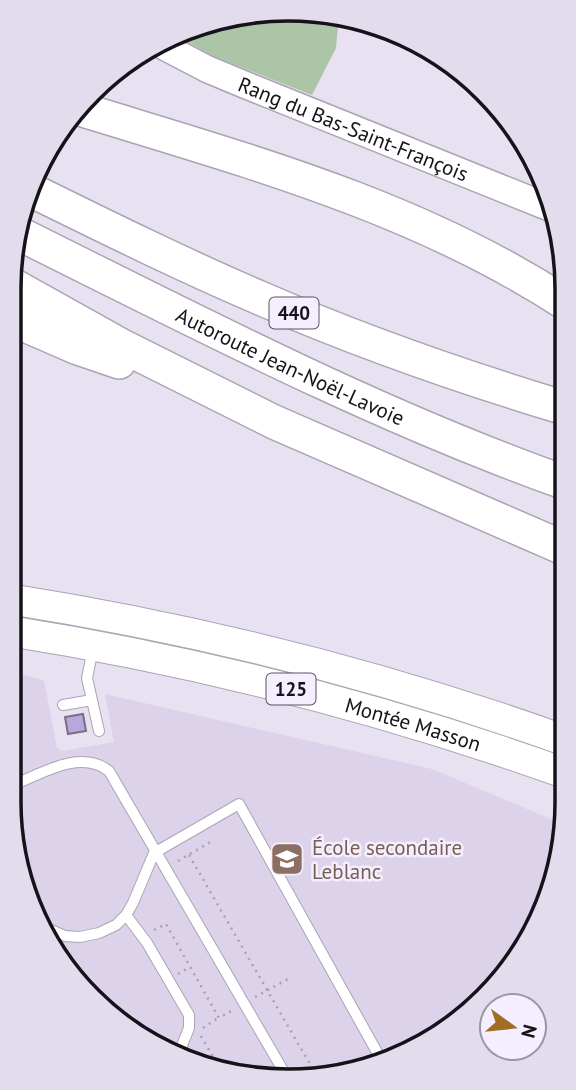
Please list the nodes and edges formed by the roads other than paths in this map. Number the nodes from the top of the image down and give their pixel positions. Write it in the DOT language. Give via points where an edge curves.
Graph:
graph roads {
  1 [pos="169,49"];
  2 [pos="88,111"];
  3 [pos="38,194"];
  4 [pos="542,204"];
  5 [pos="26,237"];
  6 [pos="21,289"];
  7 [pos="555,297"];
  8 [pos="21,323"];
  9 [pos="215,394"];
  10 [pos="555,405"];
  11 [pos="555,479"];
  12 [pos="555,544"];
  13 [pos="21,601"];
  14 [pos="21,633"];
  15 [pos="94,645"];
  16 [pos="92,700"];
  17 [pos="64,705"];
  18 [pos="99,731"];
  19 [pos="555,737"];
  20 [pos="555,771"];
  21 [pos="21,782"];
  22 [pos="156,851"];
  23 [pos="126,915"];
  24 [pos="55,932"];
  25 [pos="181,1047"];
  26 [pos="378,1054"];
  27 [pos="282,1069"];
  1 -- 4 [label="street, Rang du Bas-Saint-François" via="243,85"];
  2 -- 7 [label="highway" via="364,201 466,246"];
  3 -- 10 [label="highway, 440" via="307,318"];
  5 -- 11 [label="highway, Autoroute Jean-Noël-Lavoie / 440" via="332,388"];
  6 -- 9 [label="highway"];
  8 -- 9 [label="highway" via="78,348"];
  9 -- 12 [label="highway"];
  13 -- 19 [label="main road, Montée Masson" via="177,630 317,663"];
  14 -- 15 [label="main road, Montée Masson / 125"];
  15 -- 16 [label="lane" via="87,678"];
  15 -- 20 [label="main road, Montée Masson / 125" via="349,704"];
  16 -- 17 [label="lane"];
  16 -- 18 [label="lane"];
  21 -- 22 [label="lane" via="64,764 93,762 109,771"];
  22 -- 23 [label="lane"];
  22 -- 26 [label="lane" via="239,804"];
  22 -- 27 [label="lane"];
  23 -- 24 [label="lane" via="117,925 89,936"];
  23 -- 25 [label="lane" via="189,1015"];
}
